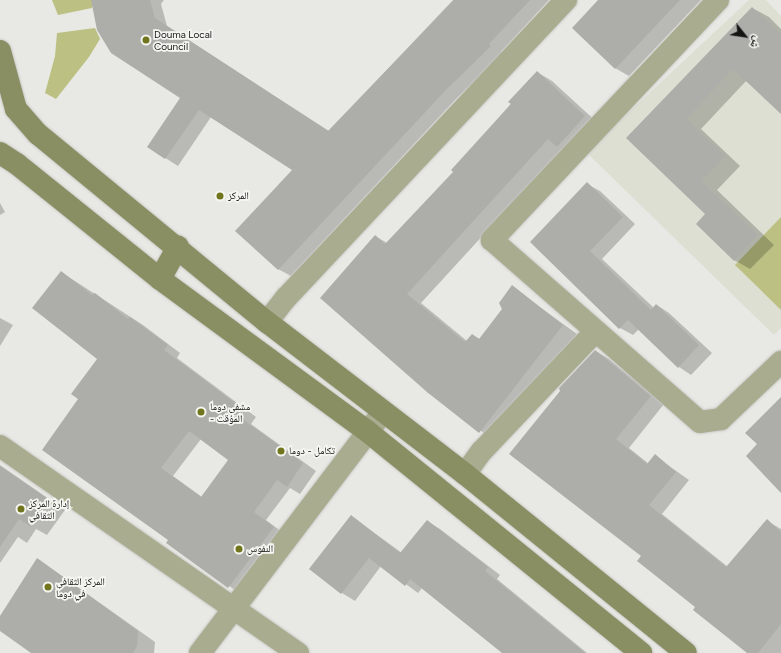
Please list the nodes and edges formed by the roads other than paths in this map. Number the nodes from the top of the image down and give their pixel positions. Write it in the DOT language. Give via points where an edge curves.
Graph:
graph roads {
  1 [pos="566,0"];
  2 [pos="718,0"];
  3 [pos="0,51"];
  4 [pos="0,154"];
  5 [pos="178,247"];
  6 [pos="160,279"];
  7 [pos="267,322"];
  8 [pos="595,332"];
  9 [pos="781,362"];
  10 [pos="383,412"];
  11 [pos="367,431"];
  12 [pos="0,446"];
  13 [pos="465,474"];
  14 [pos="232,609"];
  15 [pos="200,653"];
  16 [pos="298,653"];
  17 [pos="641,653"];
  18 [pos="686,653"];
  1 -- 7 [label="street" via="286,298"];
  2 -- 8 [label="street" via="492,240"];
  3 -- 5 [label="main road" via="16,109 38,134"];
  4 -- 6 [label="main road" via="17,164"];
  5 -- 6 [label="main road"];
  5 -- 7 [label="main road"];
  6 -- 11 [label="main road"];
  7 -- 10 [label="main road"];
  8 -- 9 [label="street" via="700,422 721,419"];
  8 -- 13 [label="street" via="482,451"];
  10 -- 11 [label="street"];
  10 -- 13 [label="main road"];
  11 -- 14 [label="street"];
  11 -- 17 [label="main road"];
  12 -- 14 [label="street"];
  13 -- 18 [label="main road"];
  14 -- 15 [label="street"];
  14 -- 16 [label="street"];
}
